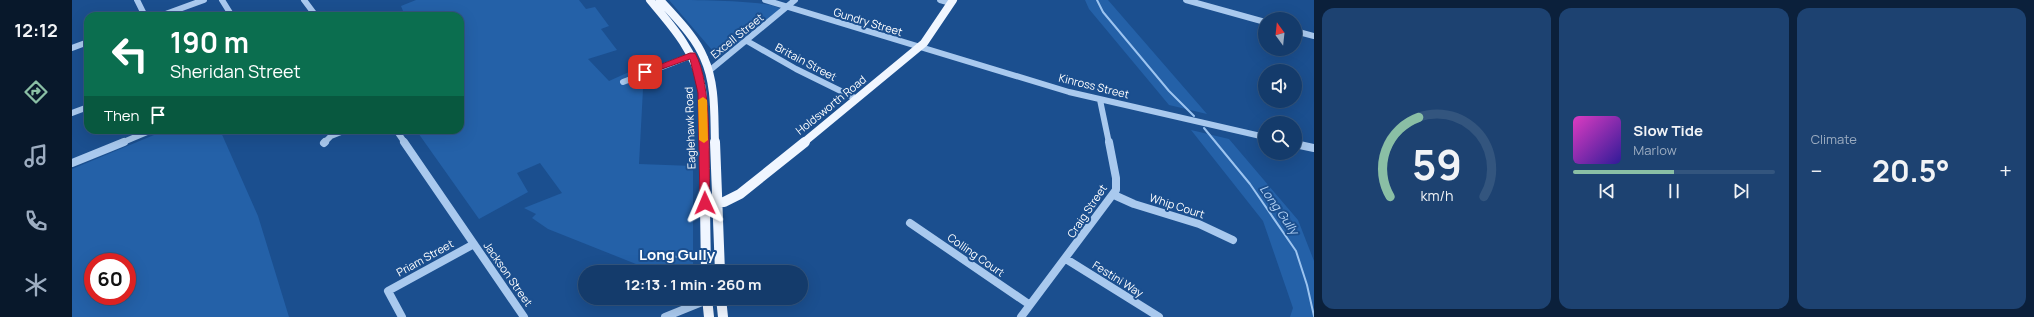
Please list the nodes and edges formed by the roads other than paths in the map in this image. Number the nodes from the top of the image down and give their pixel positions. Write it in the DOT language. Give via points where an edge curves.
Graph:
graph roads {
  1 [pos="137,0"];
  2 [pos="204,0"];
  3 [pos="222,0"];
  4 [pos="304,0"];
  5 [pos="650,0"];
  6 [pos="660,0"];
  7 [pos="764,0"];
  8 [pos="795,0"];
  9 [pos="940,0"];
  10 [pos="1186,0"];
  11 [pos="952,1"];
  12 [pos="788,7"];
  13 [pos="143,12"];
  14 [pos="171,12"];
  15 [pos="230,12"];
  16 [pos="313,12"];
  17 [pos="1258,20"];
  18 [pos="1302,33"];
  19 [pos="1314,36"];
  20 [pos="747,41"];
  21 [pos="84,44"];
  22 [pos="72,48"];
  23 [pos="920,48"];
  24 [pos="692,55"];
  25 [pos="709,71"];
  26 [pos="623,82"];
  27 [pos="857,99"];
  28 [pos="1100,100"];
  29 [pos="84,108"];
  30 [pos="72,113"];
  31 [pos="142,134"];
  32 [pos="336,134"];
  33 [pos="399,134"];
  34 [pos="1258,135"];
  35 [pos="324,143"];
  36 [pos="1302,145"];
  37 [pos="1314,148"];
  38 [pos="72,162"];
  39 [pos="1114,195"];
  40 [pos="705,203"];
  41 [pos="718,203"];
  42 [pos="910,223"];
  43 [pos="1233,240"];
  44 [pos="474,244"];
  45 [pos="1066,259"];
  46 [pos="706,265"];
  47 [pos="720,265"];
  48 [pos="693,305"];
  49 [pos="708,305"];
  50 [pos="722,305"];
  51 [pos="1030,305"];
  52 [pos="402,317"];
  53 [pos="524,317"];
  54 [pos="665,317"];
  55 [pos="709,317"];
  56 [pos="723,317"];
  57 [pos="1021,317"];
  58 [pos="1159,317"];
  1 -- 13 [label="street"];
  2 -- 14 [label="street"];
  3 -- 15 [label="street"];
  4 -- 16 [label="street"];
  5 -- 24 [label="main road, Eaglehawk Road" via="681,37"];
  6 -- 25 [label="main road" via="692,37"];
  7 -- 12 [label="street, Gundry Street"];
  8 -- 12 [label="street, Excell Street"];
  9 -- 11 [label="street"];
  10 -- 17 [label="street"];
  11 -- 23 [label="main road, Holdsworth Road"];
  12 -- 20 [label="street, Excell Street"];
  12 -- 23 [label="street, Gundry Street"];
  18 -- 19 [label="street"];
  20 -- 25 [label="street, Excell Street"];
  20 -- 27 [label="street, Britain Street"];
  21 -- 22 [label="street"];
  23 -- 27 [label="main road, Holdsworth Road"];
  23 -- 28 [label="street, Kinross Street"];
  24 -- 26 [label="street"];
  24 -- 40 [label="main road, Eaglehawk Road" via="702,93"];
  25 -- 41 [label="main road" via="714,102"];
  27 -- 41 [label="main road, Holdsworth Road" via="740,194"];
  28 -- 34 [label="street, Kinross Street"];
  28 -- 39 [label="street, Craig Street" via="1116,178"];
  29 -- 30 [label="street"];
  31 -- 38 [label="street"];
  32 -- 35 [label="street"];
  33 -- 44 [label="street, Jackson Street"];
  36 -- 37 [label="street"];
  39 -- 43 [label="street, Whip Court" via="1134,204 1199,224"];
  39 -- 45 [label="street, Craig Street"];
  40 -- 41 [label="main road, Holdsworth Road"];
  40 -- 46 [label="main road, Eaglehawk Road"];
  41 -- 47 [label="main road"];
  42 -- 51 [label="street, Colling Court"];
  44 -- 52 [label="street, Priam Street" via="388,291"];
  44 -- 53 [label="street, Jackson Street"];
  45 -- 51 [label="street, Craig Street"];
  45 -- 58 [label="street, Festini Way"];
  48 -- 54 [label="street"];
  49 -- 55 [label="main road"];
  50 -- 56 [label="main road"];
  51 -- 57 [label="street, Craig Street"];
}
